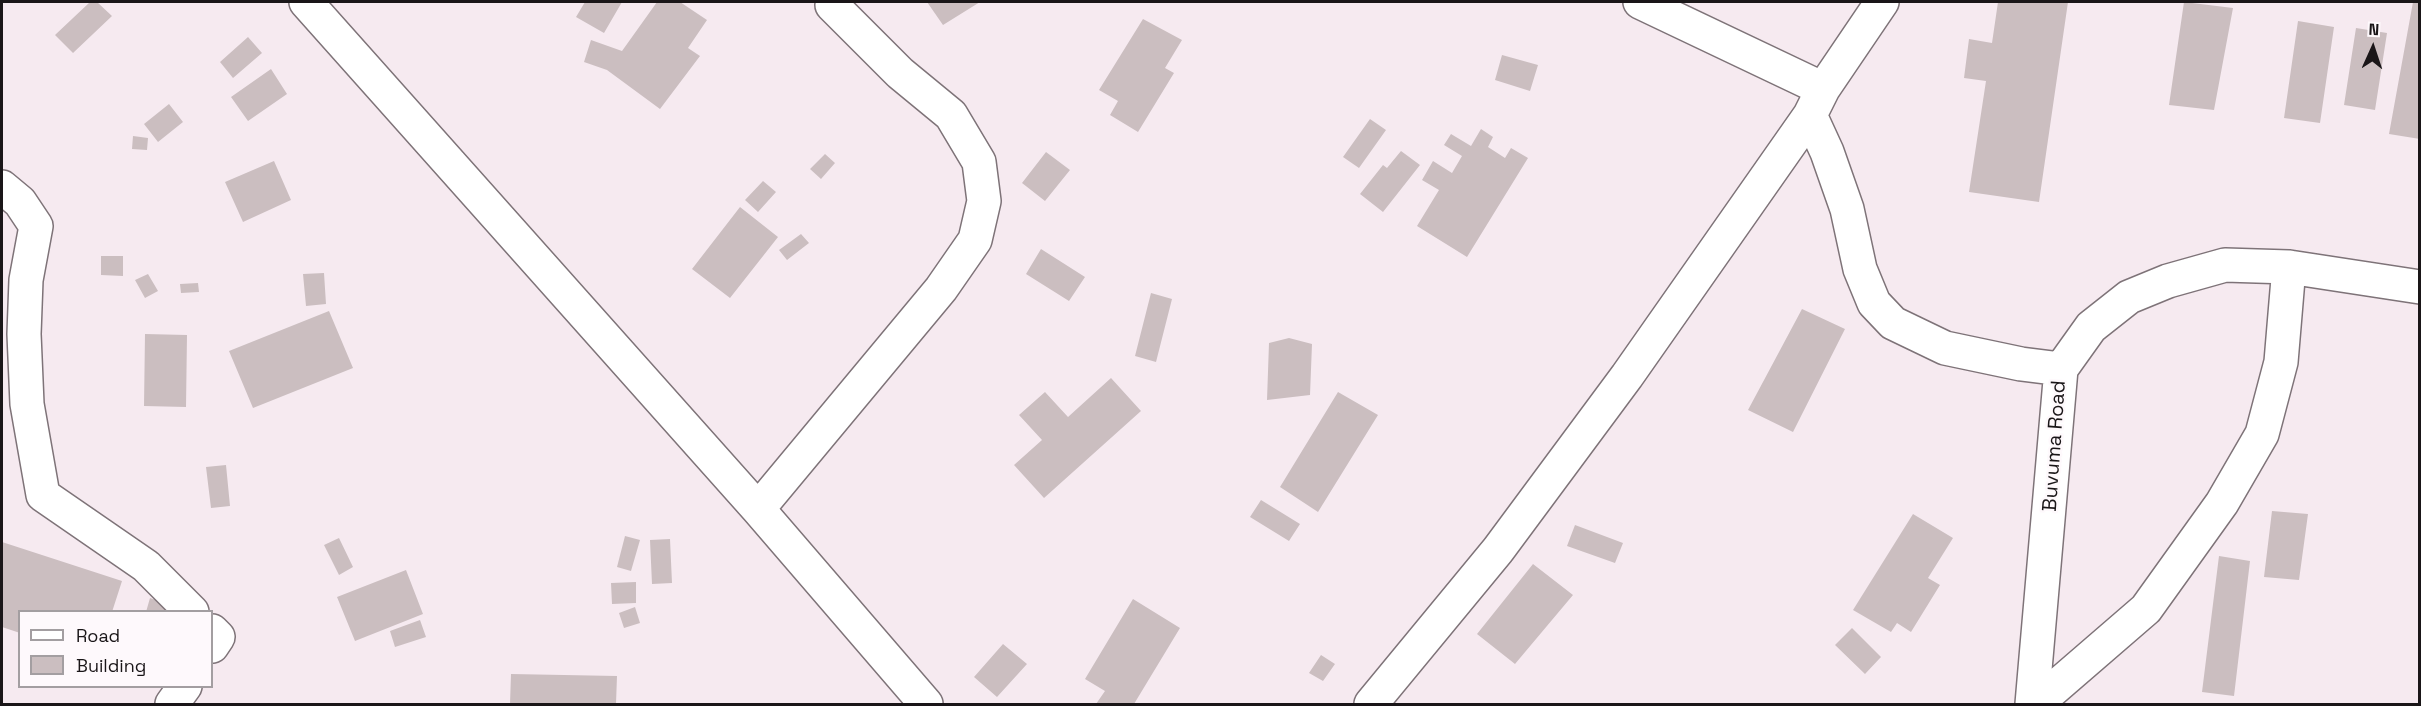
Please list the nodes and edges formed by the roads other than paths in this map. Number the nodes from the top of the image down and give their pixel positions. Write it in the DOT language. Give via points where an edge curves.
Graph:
graph roads {
  1 [pos="306,2"];
  2 [pos="1640,2"];
  3 [pos="1882,2"];
  4 [pos="832,5"];
  5 [pos="1817,102"];
  6 [pos="2,187"];
  7 [pos="2289,267"];
  8 [pos="2420,287"];
  9 [pos="2061,369"];
  10 [pos="758,509"];
  11 [pos="190,610"];
  12 [pos="213,632"];
  13 [pos="213,644"];
  14 [pos="183,688"];
  15 [pos="172,705"];
  16 [pos="926,705"];
  17 [pos="1371,705"];
  18 [pos="2034,705"];
  1 -- 10 [label="street"];
  2 -- 5 [label="street"];
  3 -- 5 [label="street"];
  4 -- 10 [label="street" via="900,73 951,115 979,162 984,201 975,240 941,289"];
  5 -- 9 [label="street" via="1860,269 1874,303 1893,323 1945,348"];
  5 -- 17 [label="street" via="1627,376 1498,550"];
  6 -- 11 [label="street" via="20,202 36,226 26,280 24,334 27,404 43,495 146,566"];
  7 -- 8 [label="street, Buvuma Road"];
  7 -- 9 [label="street, Buvuma Road" via="2225,265 2129,297 2091,327"];
  7 -- 18 [label="street" via="2281,362 2262,434 2228,494 2146,609"];
  9 -- 18 [label="street, Buvuma Road"];
  10 -- 16 [label="street"];
  12 -- 13 [label="street" via="218,637"];
  14 -- 15 [label="street"];
}
